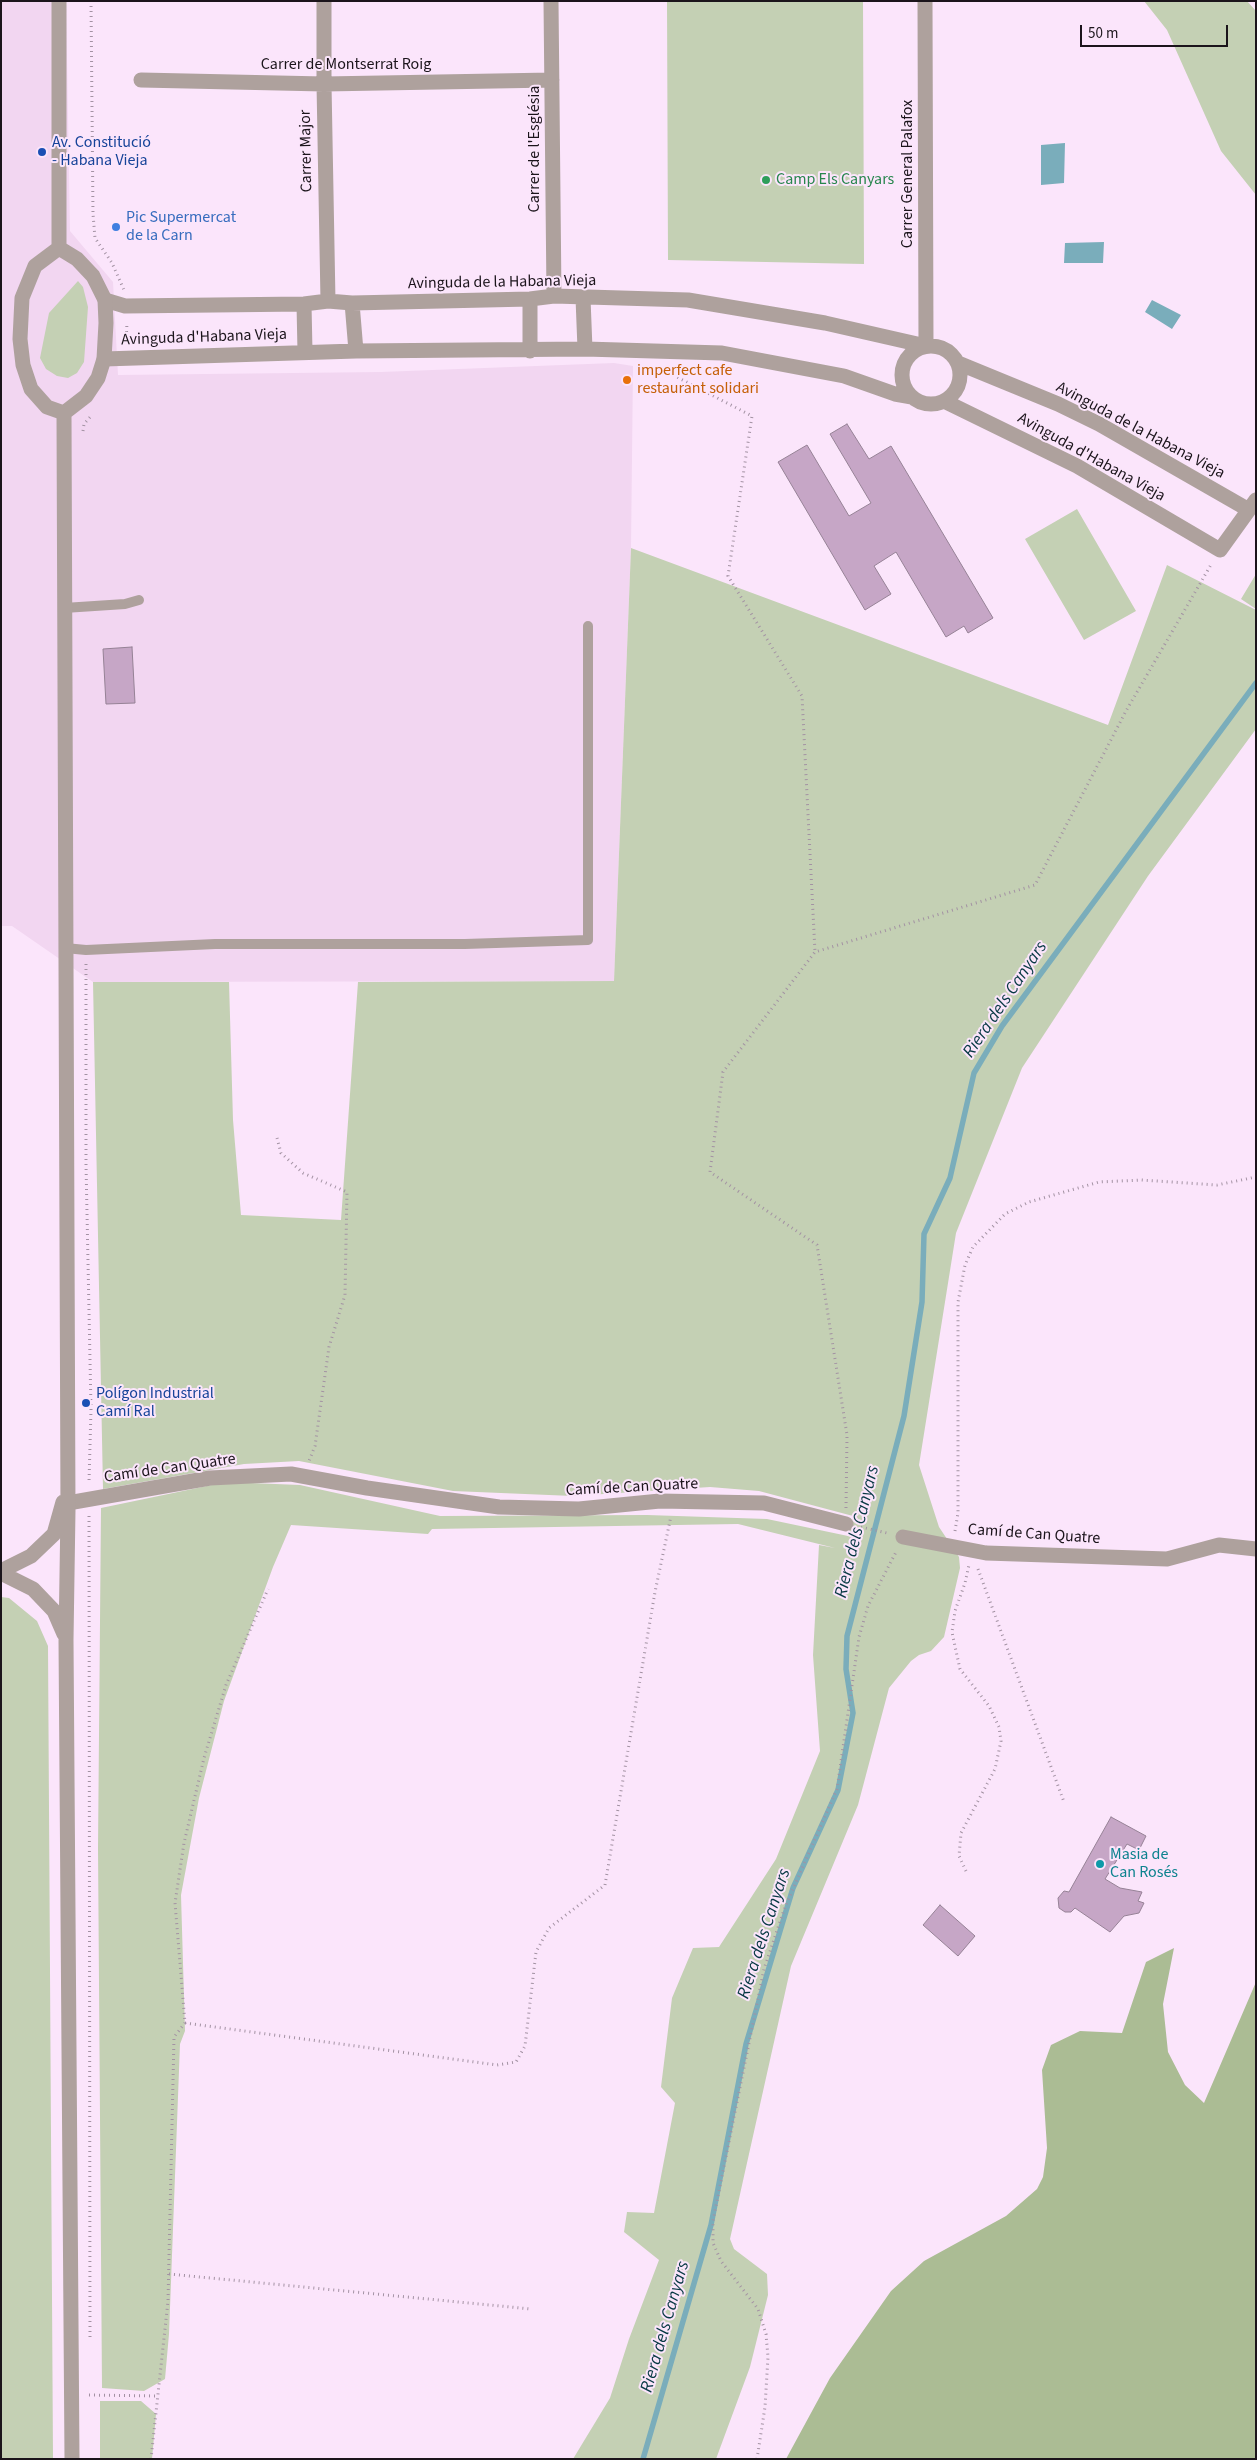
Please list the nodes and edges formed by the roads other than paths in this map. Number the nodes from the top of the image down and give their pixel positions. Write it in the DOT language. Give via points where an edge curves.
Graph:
graph roads {
  1 [pos="59,1"];
  2 [pos="324,1"];
  3 [pos="552,1"];
  4 [pos="925,1"];
  5 [pos="141,80"];
  6 [pos="552,80"];
  7 [pos="324,84"];
  8 [pos="59,248"];
  9 [pos="554,296"];
  10 [pos="582,298"];
  11 [pos="530,299"];
  12 [pos="105,300"];
  13 [pos="328,301"];
  14 [pos="352,303"];
  15 [pos="304,304"];
  16 [pos="926,346"];
  17 [pos="586,349"];
  18 [pos="356,351"];
  19 [pos="530,351"];
  20 [pos="305,352"];
  21 [pos="104,359"];
  22 [pos="958,363"];
  23 [pos="912,397"];
  24 [pos="944,400"];
  25 [pos="64,414"];
  26 [pos="1252,505"];
  27 [pos="139,600"];
  28 [pos="64,608"];
  29 [pos="588,626"];
  30 [pos="65,948"];
  31 [pos="67,1486"];
  32 [pos="68,1503"];
  33 [pos="846,1524"];
  34 [pos="904,1537"];
  35 [pos="1256,1549"];
  36 [pos="1,1572"];
  37 [pos="66,1640"];
  38 [pos="72,2459"];
  1 -- 8 [label="street"];
  2 -- 7 [label="street, Carrer Major"];
  3 -- 6 [label="street, Carrer de l'Església"];
  4 -- 16 [label="street, Carrer General Palafox"];
  5 -- 7 [label="street, Carrer de Montserrat Roig"];
  6 -- 7 [label="street, Carrer de Montserrat Roig"];
  6 -- 9 [label="street, Carrer de l'Església"];
  7 -- 13 [label="street, Carrer Major"];
  8 -- 12 [label="street" via="77,259 93,276"];
  8 -- 25 [label="street" via="35,266 22,298 20,340 23,365 31,389 48,407"];
  9 -- 10 [label="street, Avinguda de la Habana Vieja"];
  9 -- 11 [label="street, Avinguda de la Habana Vieja"];
  10 -- 16 [label="street, Avinguda de la Habana Vieja" via="688,300 825,323"];
  10 -- 17 [label="street"];
  11 -- 14 [label="street, Avinguda de la Habana Vieja"];
  11 -- 19 [label="street"];
  12 -- 15 [label="street, Avinguda de la Habana Vieja" via="125,306"];
  12 -- 21 [label="street"];
  13 -- 14 [label="street, Avinguda de la Habana Vieja"];
  13 -- 15 [label="street, Avinguda de la Habana Vieja"];
  14 -- 18 [label="street"];
  15 -- 20 [label="street, Avinguda d'Habana Vieja"];
  16 -- 22 [label="street" via="945,350"];
  16 -- 23 [label="street" via="914,351 902,373 904,386"];
  17 -- 19 [label="street, Avinguda d'Habana Vieja"];
  17 -- 23 [label="street, Avinguda d'Habana Vieja" via="722,353 844,376"];
  18 -- 19 [label="street, Avinguda d'Habana Vieja"];
  18 -- 20 [label="street, Avinguda d'Habana Vieja"];
  20 -- 21 [label="street, Avinguda d'Habana Vieja"];
  21 -- 25 [label="street" via="98,378 86,396"];
  22 -- 24 [label="street" via="958,385"];
  22 -- 26 [label="street, Avinguda de la Habana Vieja" via="1058,404"];
  23 -- 24 [label="street" via="927,404"];
  24 -- 26 [label="street, Avinguda d'Habana Vieja" via="1077,466 1220,550"];
  25 -- 28 [label="street"];
  27 -- 28 [label="lane"];
  28 -- 30 [label="street"];
  29 -- 30 [label="lane" via="588,940"];
  30 -- 31 [label="street"];
  31 -- 32 [label="street"];
  31 -- 36 [label="street" via="54,1534 31,1556"];
  32 -- 33 [label="street, Camí de Can Quatre" via="210,1478 291,1474 500,1507 579,1509 674,1501 764,1503"];
  32 -- 37 [label="street"];
  34 -- 35 [label="street, Camí de Can Quatre" via="986,1552 1166,1558 1219,1545"];
  36 -- 37 [label="street" via="33,1589 54,1610"];
  37 -- 38 [label="street"];
}
